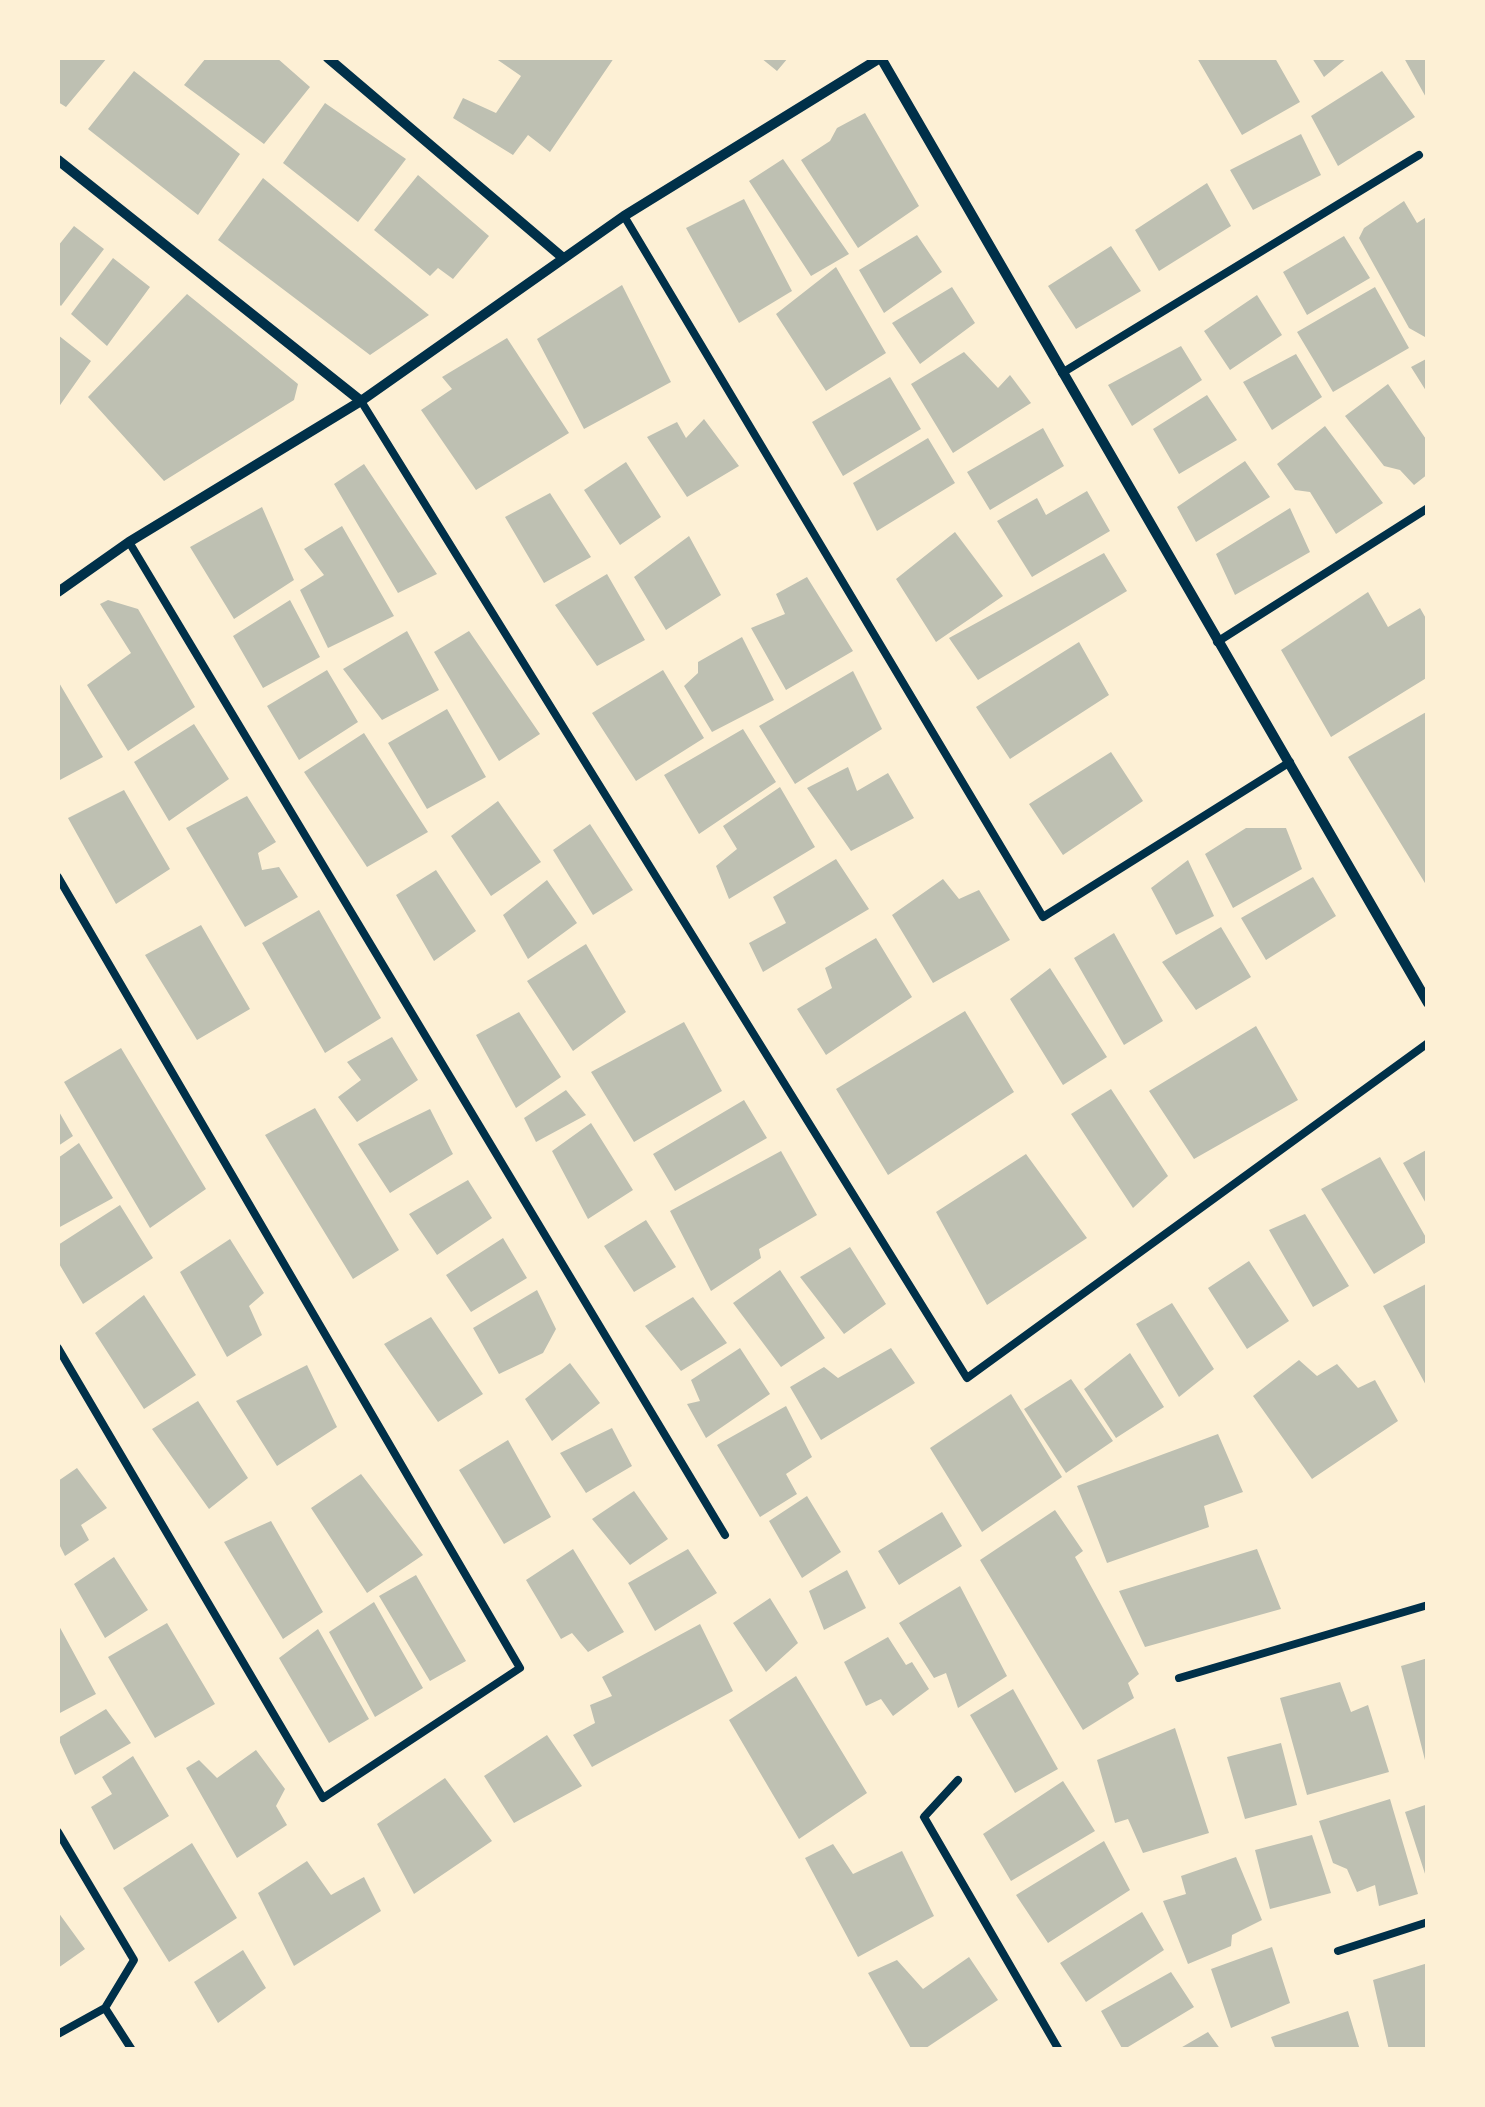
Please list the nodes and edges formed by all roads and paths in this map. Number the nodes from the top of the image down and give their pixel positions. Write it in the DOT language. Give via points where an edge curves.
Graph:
graph roads {
  1 [pos="328,58"];
  2 [pos="881,58"];
  3 [pos="1419,155"];
  4 [pos="58,160"];
  5 [pos="624,216"];
  6 [pos="562,257"];
  7 [pos="1062,373"];
  8 [pos="361,401"];
  9 [pos="1428,508"];
  10 [pos="129,542"];
  11 [pos="58,592"];
  12 [pos="1217,642"];
  13 [pos="1290,762"];
  14 [pos="58,877"];
  15 [pos="1428,1003"];
  16 [pos="1428,1043"];
  17 [pos="58,1348"];
  18 [pos="726,1536"];
  19 [pos="1428,1606"];
  20 [pos="1180,1678"];
  21 [pos="958,1780"];
  22 [pos="58,1832"];
  23 [pos="1428,1922"];
  24 [pos="1338,1951"];
  25 [pos="105,2008"];
  26 [pos="58,2034"];
  27 [pos="132,2050"];
  28 [pos="1058,2050"];
  1 -- 6 [label="street"];
  2 -- 5 [label="street"];
  2 -- 7 [label="street"];
  3 -- 7 [label="lane"];
  4 -- 8 [label="street"];
  5 -- 6 [label="street"];
  5 -- 13 [label="lane" via="1043,917"];
  6 -- 8 [label="street"];
  7 -- 12 [label="street"];
  8 -- 10 [label="street"];
  8 -- 16 [label="lane" via="966,1378"];
  9 -- 12 [label="lane"];
  10 -- 11 [label="street"];
  10 -- 18 [label="lane"];
  12 -- 13 [label="street"];
  13 -- 15 [label="street"];
  14 -- 17 [label="lane" via="520,1668 324,1798"];
  19 -- 20 [label="lane"];
  21 -- 28 [label="lane" via="924,1816"];
  22 -- 25 [label="lane" via="134,1960"];
  23 -- 24 [label="lane"];
  25 -- 26 [label="lane"];
  25 -- 27 [label="lane"];
}
